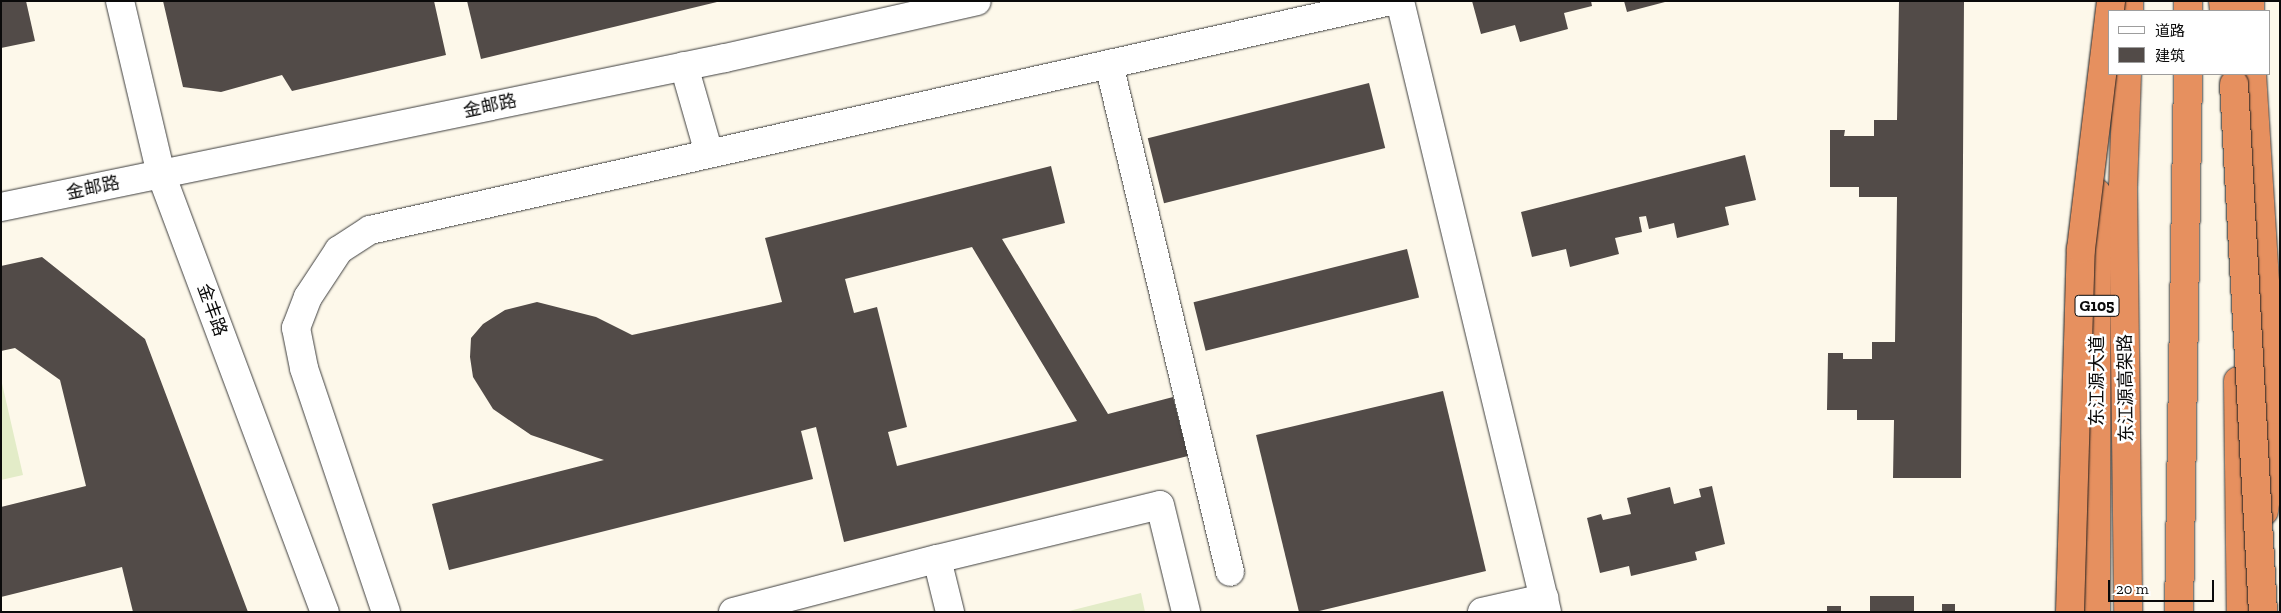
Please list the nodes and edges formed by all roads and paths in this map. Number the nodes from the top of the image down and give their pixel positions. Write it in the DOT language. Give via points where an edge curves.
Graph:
graph roads {
  1 [pos="120,1"];
  2 [pos="977,1"];
  3 [pos="1390,1"];
  4 [pos="1400,1"];
  5 [pos="2098,1"];
  6 [pos="2108,26"];
  7 [pos="1110,64"];
  8 [pos="684,66"];
  9 [pos="2127,75"];
  10 [pos="2188,75"];
  11 [pos="2239,77"];
  12 [pos="709,153"];
  13 [pos="162,174"];
  14 [pos="1,207"];
  15 [pos="937,559"];
  16 [pos="1230,572"];
  17 [pos="1546,605"];
  18 [pos="325,612"];
  19 [pos="386,612"];
  20 [pos="734,612"];
  21 [pos="950,612"];
  22 [pos="1186,612"];
  23 [pos="1482,612"];
  24 [pos="2070,612"];
  25 [pos="2096,612"];
  26 [pos="2128,612"];
  27 [pos="2179,612"];
  28 [pos="2242,612"];
  29 [pos="2249,612"];
  30 [pos="2263,612"];
  1 -- 13 [label="street, 金丰路"];
  2 -- 8 [label="street, 金邮路"];
  3 -- 7 [label="street"];
  4 -- 17 [label="street"];
  5 -- 25 [label="highway, 东江源大道 / G105"];
  6 -- 24 [label="highway, bridge" via="2081,249"];
  7 -- 12 [label="street"];
  7 -- 16 [label="street"];
  8 -- 12 [label="street"];
  8 -- 13 [label="street, 金邮路"];
  9 -- 26 [label="highway, 东江源高架路" via="2123,187"];
  10 -- 27 [label="highway"];
  11 -- 28 [label="highway, bridge"];
  11 -- 29 [label="highway" via="2275,437"];
  11 -- 30 [label="highway, bridge"];
  12 -- 19 [label="street" via="370,230 339,250 308,297 296,328 304,368"];
  13 -- 14 [label="street, 金邮路"];
  13 -- 18 [label="street, 金丰路"];
  15 -- 20 [label="street"];
  15 -- 21 [label="street"];
  15 -- 22 [label="street" via="1160,505"];
  17 -- 23 [label="street"];
}
